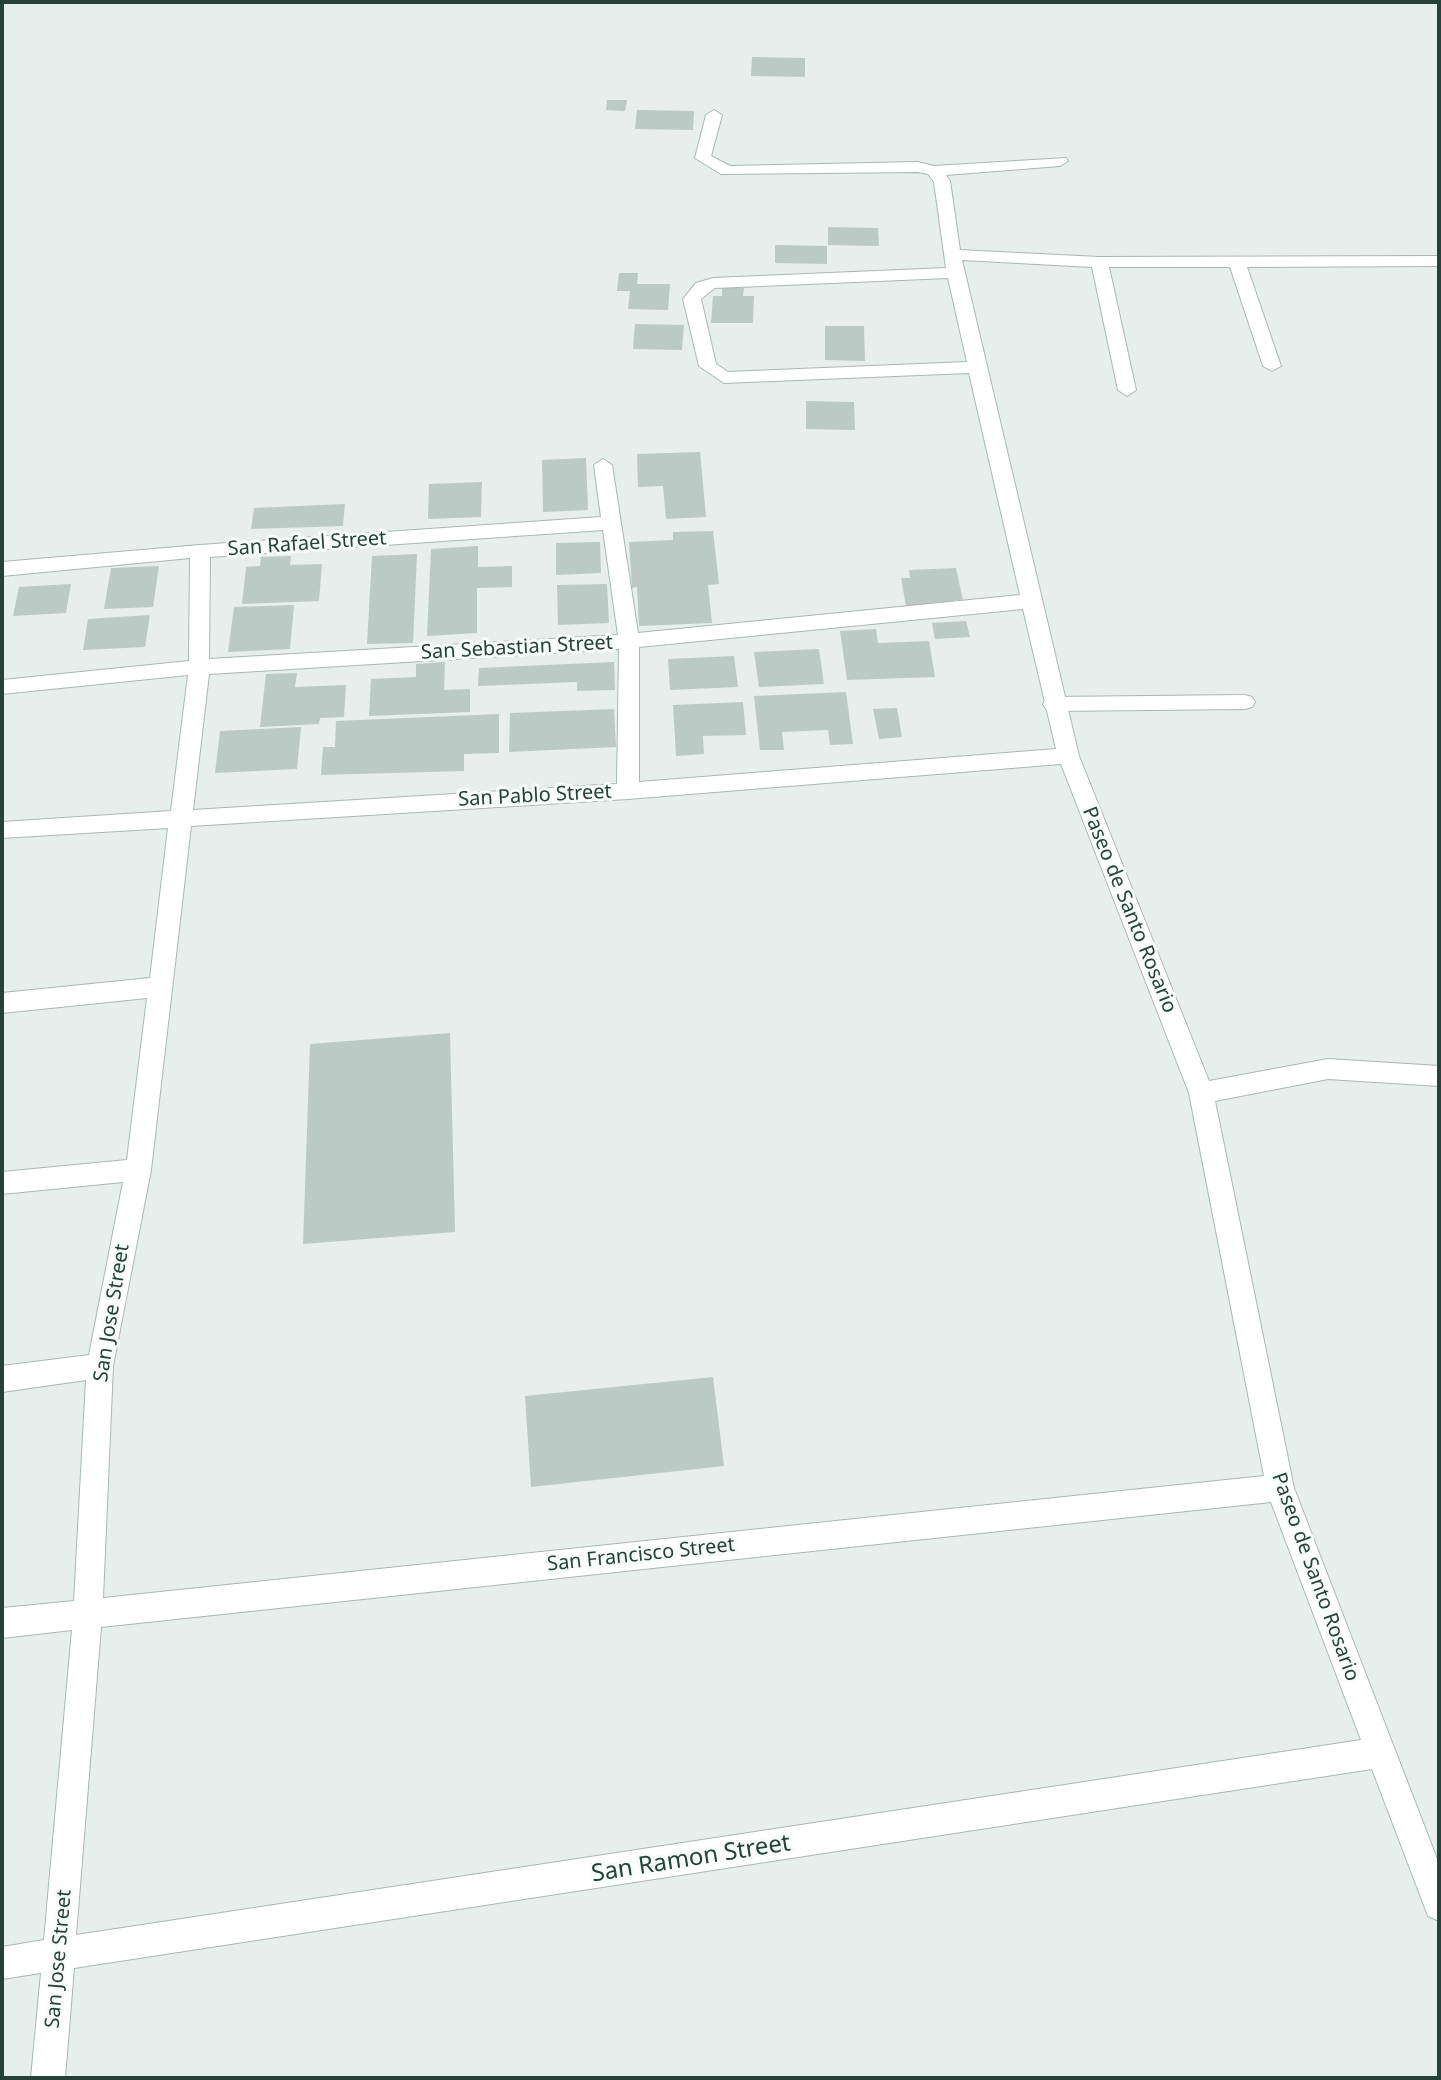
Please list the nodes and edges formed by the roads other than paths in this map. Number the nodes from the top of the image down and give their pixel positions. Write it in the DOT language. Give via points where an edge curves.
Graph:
graph roads {
  1 [pos="714,115"];
  2 [pos="1060,161"];
  3 [pos="934,171"];
  4 [pos="1439,261"];
  5 [pos="1099,262"];
  6 [pos="1237,262"];
  7 [pos="953,264"];
  8 [pos="1272,366"];
  9 [pos="977,367"];
  10 [pos="1127,390"];
  11 [pos="603,465"];
  12 [pos="613,523"];
  13 [pos="200,551"];
  14 [pos="2,569"];
  15 [pos="1031,601"];
  16 [pos="629,641"];
  17 [pos="199,667"];
  18 [pos="2,687"];
  19 [pos="1245,702"];
  20 [pos="1053,704"];
  21 [pos="1068,756"];
  22 [pos="628,791"];
  23 [pos="180,816"];
  24 [pos="2,830"];
  25 [pos="158,987"];
  26 [pos="2,1003"];
  27 [pos="1439,1076"];
  28 [pos="1201,1093"];
  29 [pos="138,1170"];
  30 [pos="2,1183"];
  31 [pos="100,1366"];
  32 [pos="2,1379"];
  33 [pos="1280,1488"];
  34 [pos="88,1613"];
  35 [pos="2,1623"];
  36 [pos="1379,1753"];
  37 [pos="1439,1905"];
  38 [pos="60,1956"];
  39 [pos="2,1963"];
  40 [pos="48,2078"];
  1 -- 3 [label="street" via="703,158 727,171"];
  2 -- 3 [label="street"];
  3 -- 7 [label="street, Paseo de Santo Rosario" via="942,181"];
  4 -- 6 [label="street"];
  5 -- 6 [label="street"];
  5 -- 7 [label="street"];
  5 -- 10 [label="street"];
  6 -- 8 [label="street"];
  7 -- 9 [label="street, Paseo de Santo Rosario"];
  7 -- 9 [label="street" via="713,283 692,299 708,366 724,378"];
  9 -- 15 [label="street, Paseo de Santo Rosario"];
  11 -- 12 [label="street"];
  12 -- 13 [label="street, San Rafael Street"];
  12 -- 16 [label="street"];
  13 -- 14 [label="street, San Rafael Street"];
  13 -- 17 [label="street, San Jose Street"];
  15 -- 16 [label="street, San Sebastian Street"];
  15 -- 20 [label="street, Paseo de Santo Rosario"];
  16 -- 17 [label="street, San Sebastian Street"];
  16 -- 22 [label="street"];
  17 -- 18 [label="street, San Sebastian Street"];
  17 -- 23 [label="street, San Jose Street"];
  19 -- 20 [label="street"];
  20 -- 21 [label="street, Paseo de Santo Rosario"];
  21 -- 22 [label="street, San Pablo Street"];
  21 -- 28 [label="street, Paseo de Santo Rosario"];
  22 -- 23 [label="street, San Pablo Street"];
  23 -- 24 [label="street, San Pablo Street"];
  23 -- 25 [label="street, San Jose Street"];
  25 -- 26 [label="street"];
  25 -- 29 [label="street, San Jose Street"];
  27 -- 28 [label="street" via="1328,1069"];
  28 -- 33 [label="street, Paseo de Santo Rosario"];
  29 -- 30 [label="street"];
  29 -- 31 [label="street, San Jose Street"];
  31 -- 32 [label="street"];
  31 -- 34 [label="street, San Jose Street"];
  33 -- 34 [label="street, San Francisco Street"];
  33 -- 36 [label="street, Paseo de Santo Rosario"];
  34 -- 35 [label="street, San Francisco Street"];
  34 -- 38 [label="street, San Jose Street"];
  36 -- 37 [label="street, Paseo de Santo Rosario"];
  36 -- 38 [label="street, San Ramon Street"];
  38 -- 39 [label="street, San Ramon Street"];
  38 -- 40 [label="street, San Jose Street"];
}
